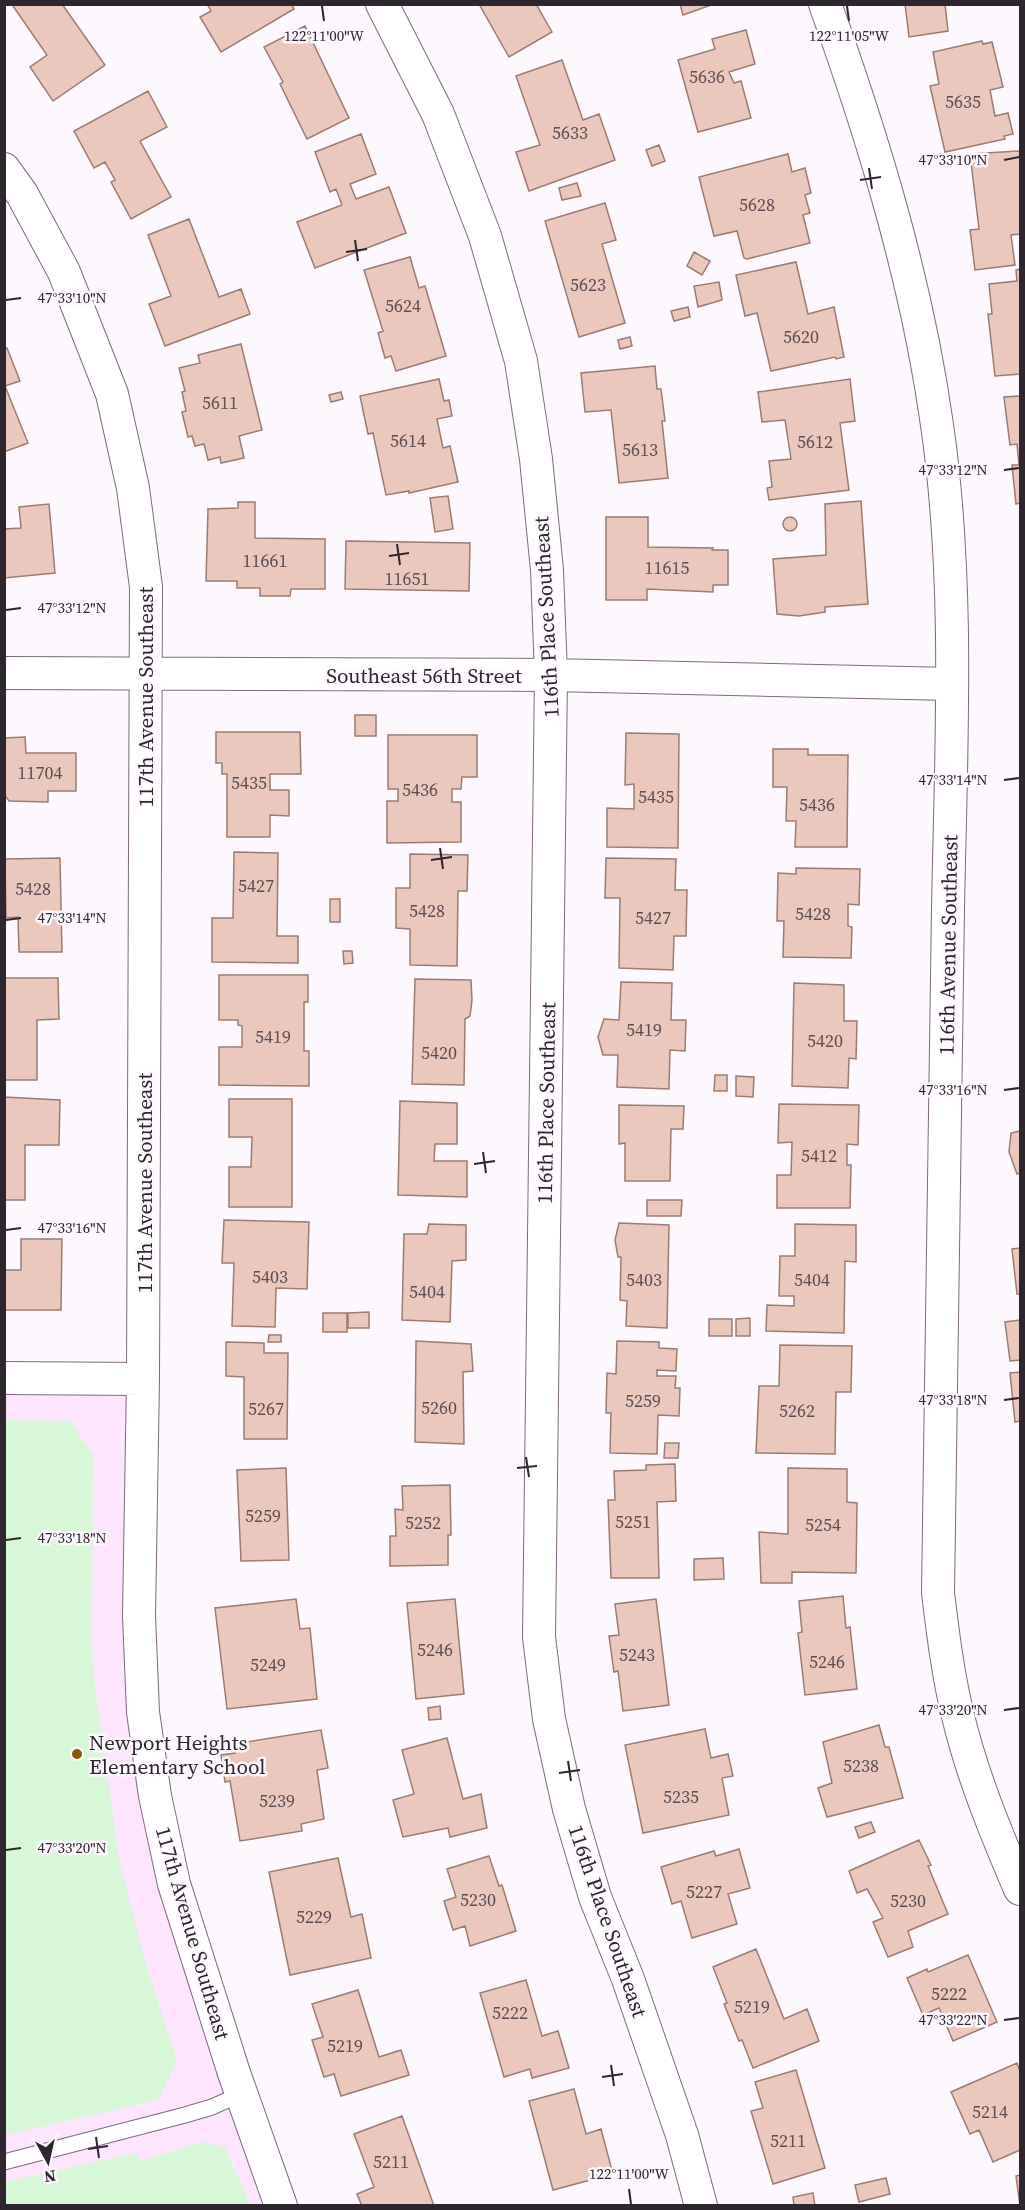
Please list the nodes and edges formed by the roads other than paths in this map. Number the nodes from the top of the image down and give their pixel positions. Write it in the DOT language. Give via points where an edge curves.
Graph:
graph roads {
  1 [pos="382,4"];
  2 [pos="825,4"];
  3 [pos="4,169"];
  4 [pos="4,673"];
  5 [pos="146,674"];
  6 [pos="551,675"];
  7 [pos="952,684"];
  8 [pos="4,1378"];
  9 [pos="143,1379"];
  10 [pos="1020,1888"];
  11 [pos="242,2094"];
  12 [pos="4,2162"];
  13 [pos="281,2205"];
  14 [pos="701,2205"];
  1 -- 6 [label="street, 116th Place Southeast" via="438,114 485,237 521,362 547,570"];
  2 -- 7 [label="street, 116th Avenue Southeast" via="861,109 919,325 937,425 946,508"];
  3 -- 5 [label="street, 117th Avenue Southeast" via="64,272 112,394 133,488 145,576"];
  4 -- 5 [label="street, Southeast 56th Street"];
  5 -- 6 [label="street, Southeast 56th Street"];
  5 -- 9 [label="street, 117th Avenue Southeast"];
  6 -- 7 [label="street, Southeast 56th Street"];
  6 -- 14 [label="street, 116th Place Southeast" via="540,1637 549,1719 569,1809 595,1897 682,2135"];
  7 -- 10 [label="street, 116th Avenue Southeast" via="938,1593 958,1716 982,1795"];
  8 -- 9 [label="street"];
  9 -- 11 [label="street, 117th Avenue Southeast" via="139,1616 143,1712 154,1796 174,1884"];
  11 -- 12 [label="lane" via="185,2115"];
  11 -- 13 [label="street, 117th Avenue Southeast"];
}
